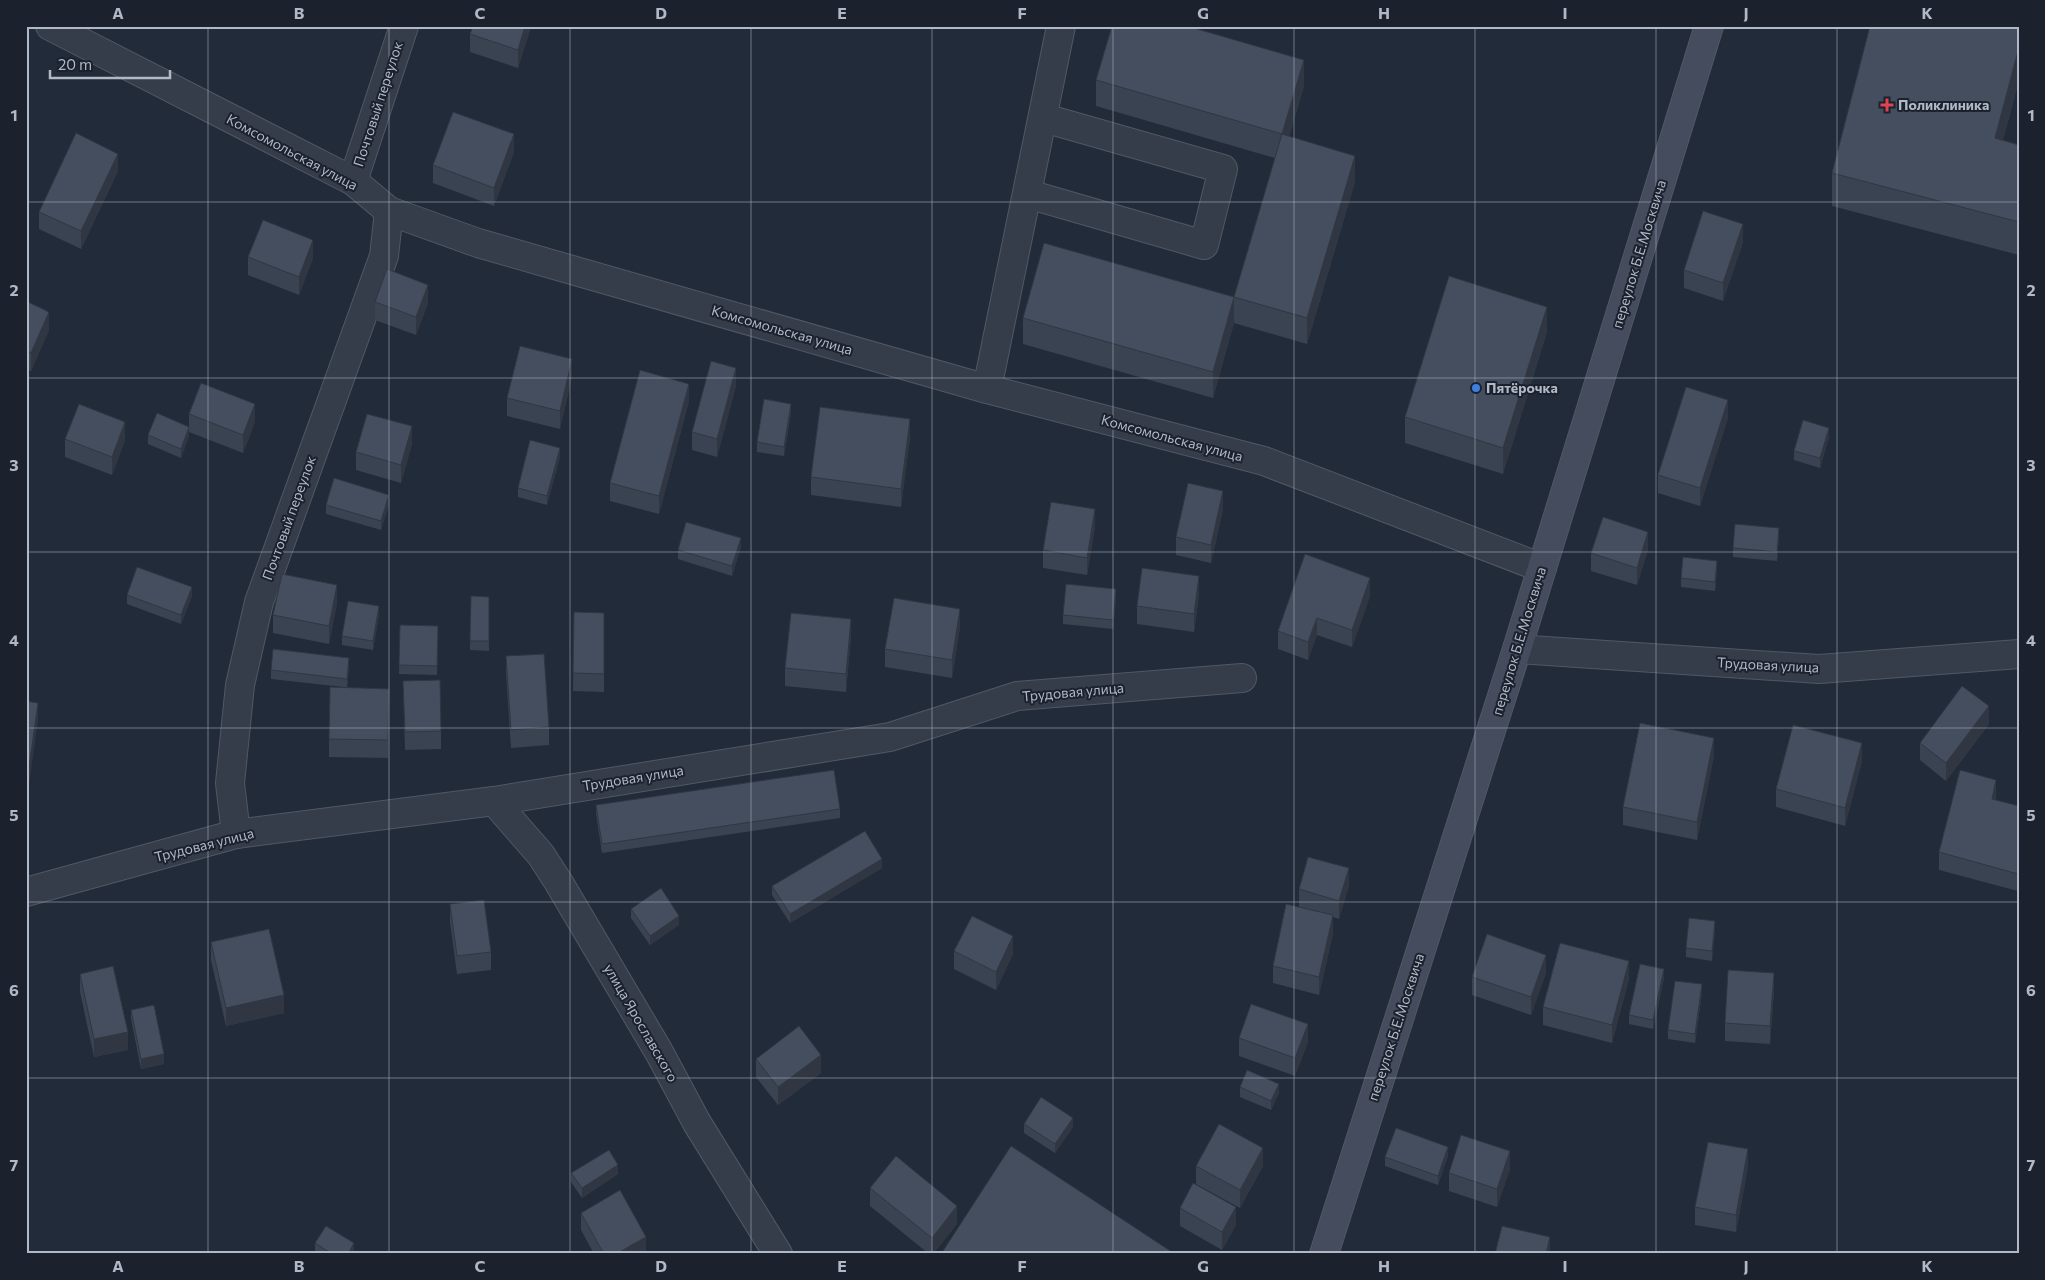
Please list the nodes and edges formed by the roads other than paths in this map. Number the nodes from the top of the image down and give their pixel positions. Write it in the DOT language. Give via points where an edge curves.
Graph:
graph roads {
  1 [pos="50,26"];
  2 [pos="404,26"];
  3 [pos="1061,26"];
  4 [pos="1709,26"];
  5 [pos="1044,118"];
  6 [pos="353,181"];
  7 [pos="1028,194"];
  8 [pos="389,211"];
  9 [pos="987,390"];
  10 [pos="1542,568"];
  11 [pos="1517,649"];
  12 [pos="2019,654"];
  13 [pos="1242,678"];
  14 [pos="494,801"];
  15 [pos="236,834"];
  16 [pos="26,892"];
  17 [pos="778,1254"];
  18 [pos="1324,1254"];
  1 -- 6 [label="street, Комсомольская улица"];
  2 -- 6 [label="street, Почтовый переулок"];
  3 -- 5 [label="street"];
  4 -- 10 [label="street, переулок Б.Е.Москвича"];
  5 -- 7 [label="street"];
  5 -- 7 [label="street" via="1223,169 1204,245"];
  6 -- 8 [label="street, Комсомольская улица"];
  7 -- 9 [label="street"];
  8 -- 9 [label="street, Комсомольская улица" via="478,242"];
  8 -- 15 [label="street, Почтовый переулок" via="384,256 259,602 240,685 230,783"];
  9 -- 10 [label="street, Комсомольская улица" via="1264,462"];
  10 -- 11 [label="street, переулок Б.Е.Москвича"];
  11 -- 12 [label="street, Трудовая улица" via="1819,669"];
  11 -- 18 [label="street, переулок Б.Е.Москвича"];
  13 -- 14 [label="street, Трудовая улица" via="1017,696 890,737"];
  14 -- 15 [label="street, Трудовая улица"];
  14 -- 17 [label="street, улица Ярославского" via="541,855 559,883 697,1123"];
  15 -- 16 [label="street, Трудовая улица"];
}
